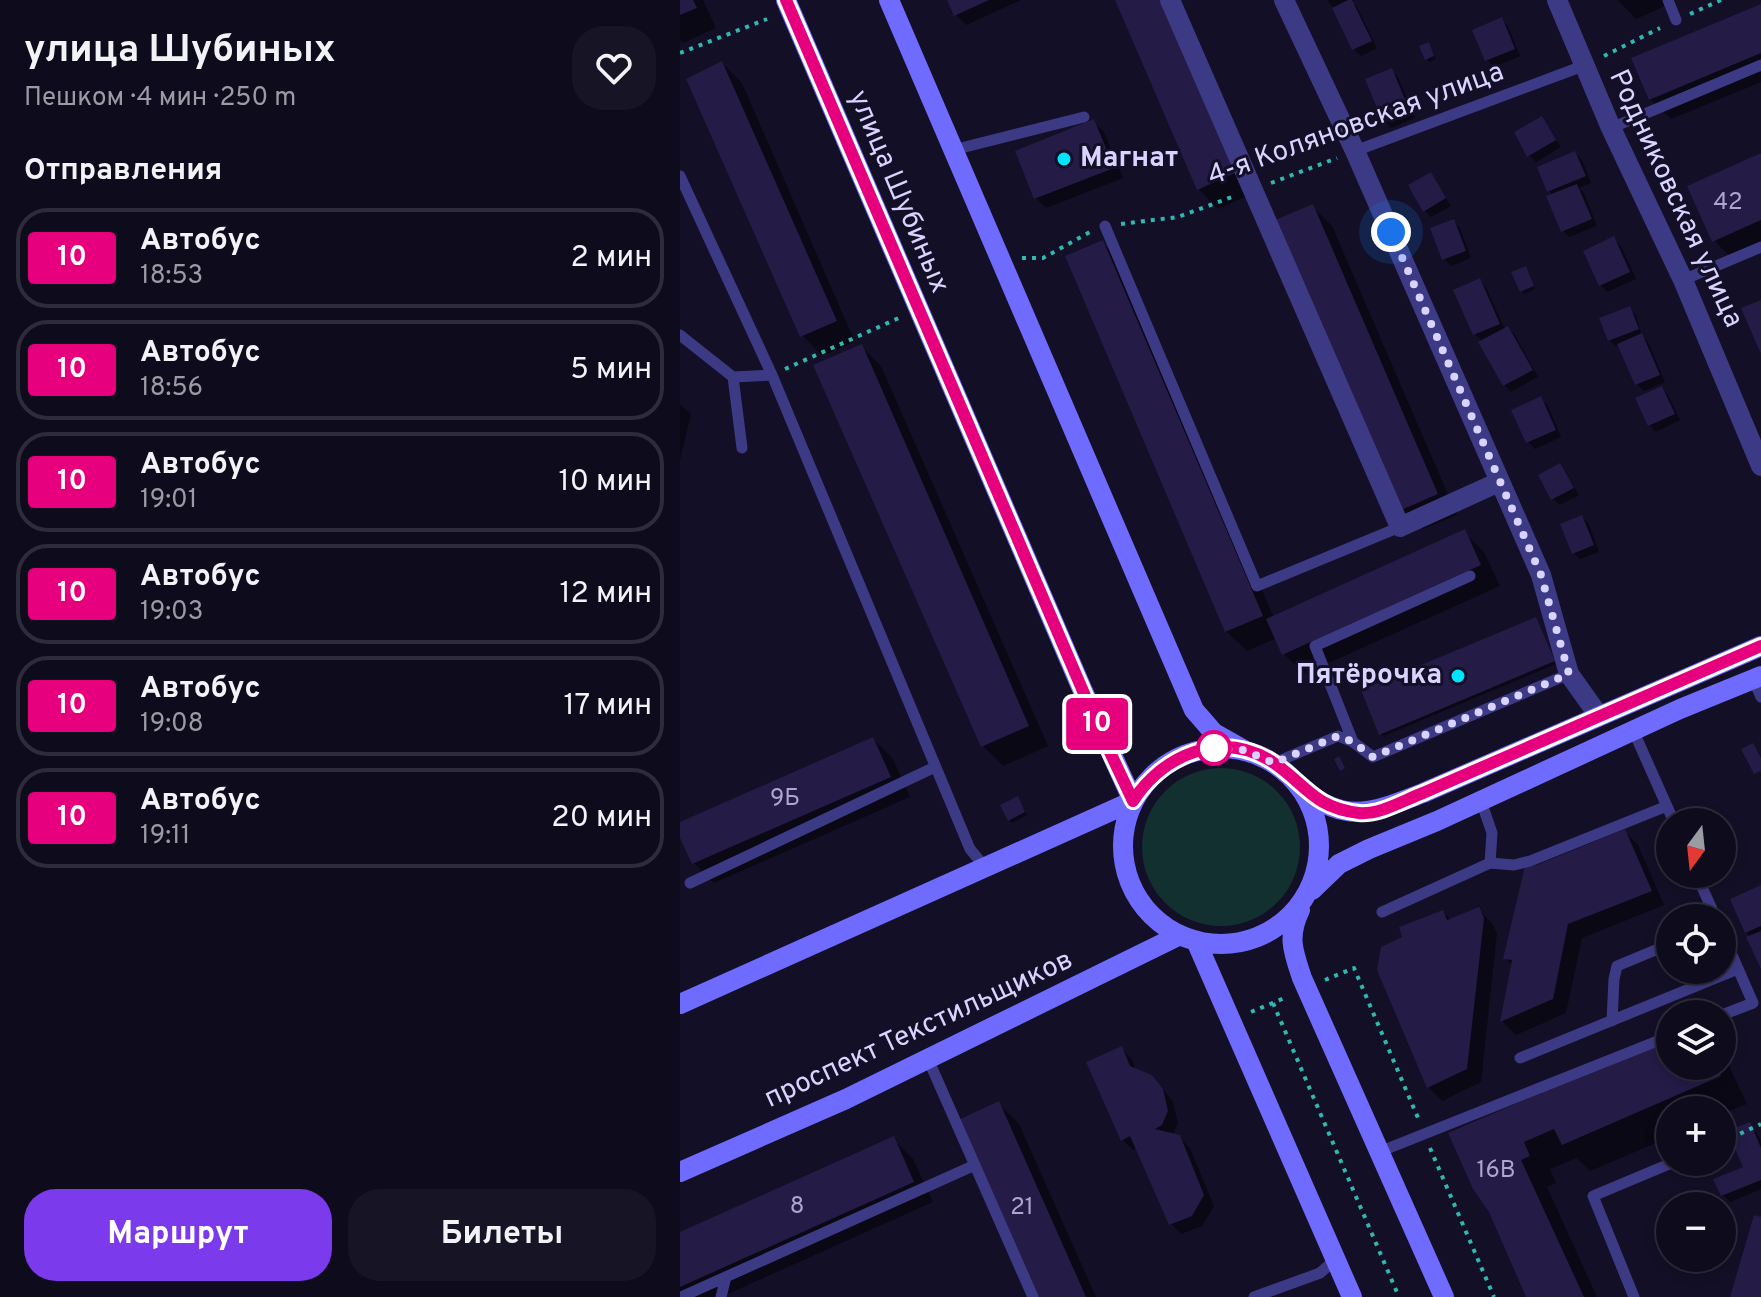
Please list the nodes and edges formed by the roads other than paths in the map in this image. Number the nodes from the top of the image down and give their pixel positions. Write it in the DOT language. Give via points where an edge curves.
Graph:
graph roads {
  1 [pos="786,0"];
  2 [pos="889,0"];
  3 [pos="1170,0"];
  4 [pos="1284,0"];
  5 [pos="1557,0"];
  6 [pos="1668,0"];
  7 [pos="1676,20"];
  8 [pos="1761,65"];
  9 [pos="1583,66"];
  10 [pos="1084,117"];
  11 [pos="1611,128"];
  12 [pos="953,150"];
  13 [pos="1355,151"];
  14 [pos="680,176"];
  15 [pos="1105,226"];
  16 [pos="1761,247"];
  17 [pos="1683,280"];
  18 [pos="680,335"];
  19 [pos="772,375"];
  20 [pos="733,377"];
  21 [pos="742,448"];
  22 [pos="1761,466"];
  23 [pos="1499,482"];
  24 [pos="1400,527"];
  25 [pos="1470,576"];
  26 [pos="1761,646"];
  27 [pos="1569,674"];
  28 [pos="1758,684"];
  29 [pos="1599,716"];
  30 [pos="1633,730"];
  31 [pos="1353,742"];
  32 [pos="1244,750"];
  33 [pos="1274,763"];
  34 [pos="935,767"];
  35 [pos="1299,786"];
  36 [pos="1133,801"];
  37 [pos="1481,801"];
  38 [pos="1667,806"];
  39 [pos="1490,863"];
  40 [pos="984,866"];
  41 [pos="690,883"];
  42 [pos="1307,896"];
  43 [pos="1382,912"];
  44 [pos="1188,938"];
  45 [pos="1656,950"];
  46 [pos="1736,964"];
  47 [pos="1738,969"];
  48 [pos="680,1004"];
  49 [pos="1736,1010"];
  50 [pos="1612,1021"];
  51 [pos="1656,1042"];
  52 [pos="1520,1058"];
  53 [pos="928,1059"];
  54 [pos="1379,1152"];
  55 [pos="975,1165"];
  56 [pos="1656,1170"];
  57 [pos="680,1172"];
  58 [pos="1336,1259"];
  59 [pos="726,1277"];
  60 [pos="681,1297"];
  61 [pos="721,1297"];
  62 [pos="1033,1297"];
  63 [pos="1254,1297"];
  64 [pos="1352,1297"];
  65 [pos="1444,1297"];
  66 [pos="1634,1297"];
  1 -- 36 [label="main road, улица Шубиных"];
  2 -- 12 [label="main road"];
  3 -- 24 [label="street"];
  4 -- 13 [label="street"];
  5 -- 9 [label="street, Родниковская улица"];
  6 -- 7 [label="lane"];
  8 -- 11 [label="lane"];
  9 -- 11 [label="street, Родниковская улица"];
  9 -- 13 [label="lane, 4-я Коляновская улица"];
  10 -- 12 [label="lane"];
  11 -- 17 [label="street, Родниковская улица"];
  12 -- 32 [label="main road" via="1194,710 1214,733"];
  13 -- 23 [label="street"];
  14 -- 19 [label="lane"];
  15 -- 24 [label="lane" via="1257,586"];
  16 -- 17 [label="lane"];
  17 -- 22 [label="street, Родниковская улица"];
  18 -- 20 [label="lane"];
  19 -- 20 [label="lane"];
  19 -- 34 [label="lane"];
  20 -- 21 [label="lane"];
  23 -- 24 [label="street"];
  23 -- 27 [label="street" via="1541,575"];
  25 -- 31 [label="lane" via="1315,646"];
  26 -- 29 [label="main road"];
  27 -- 29 [label="street"];
  27 -- 31 [label="lane" via="1373,757"];
  28 -- 30 [label="main road"];
  29 -- 35 [label="main road" via="1371,813 1320,803"];
  30 -- 37 [label="main road"];
  30 -- 38 [label="lane"];
  31 -- 33 [label="lane" via="1338,736"];
  32 -- 33 [label="main road"];
  32 -- 36 [label="main road" via="1214,748 1174,759"];
  33 -- 35 [label="main road"];
  34 -- 40 [label="lane" via="970,849"];
  34 -- 41 [label="lane"];
  35 -- 42 [label="main road" via="1318,828 1320,856"];
  36 -- 40 [label="main road"];
  36 -- 44 [label="main road" via="1123,852 1129,878 1152,916"];
  37 -- 39 [label="lane" via="1492,833"];
  37 -- 42 [label="main road" via="1339,864"];
  38 -- 39 [label="lane" via="1530,861"];
  39 -- 43 [label="lane"];
  40 -- 48 [label="main road"];
  42 -- 44 [label="main road" via="1265,934 1229,944"];
  42 -- 54 [label="main road" via="1291,929 1296,958"];
  44 -- 53 [label="main road, проспект Текстильщиков"];
  44 -- 58 [label="main road" via="1231,1021"];
  45 -- 50 [label="lane" via="1617,966"];
  46 -- 47 [label="lane"];
  47 -- 49 [label="lane" via="1753,1003"];
  47 -- 50 [label="lane"];
  50 -- 52 [label="lane"];
  51 -- 54 [label="lane"];
  53 -- 55 [label="lane"];
  53 -- 57 [label="main road, проспект Текстильщиков"];
  54 -- 65 [label="main road"];
  55 -- 59 [label="lane"];
  55 -- 62 [label="lane"];
  56 -- 66 [label="lane" via="1593,1196"];
  58 -- 63 [label="lane" via="1320,1273"];
  58 -- 64 [label="main road"];
  59 -- 60 [label="lane"];
  59 -- 61 [label="lane"];
}
